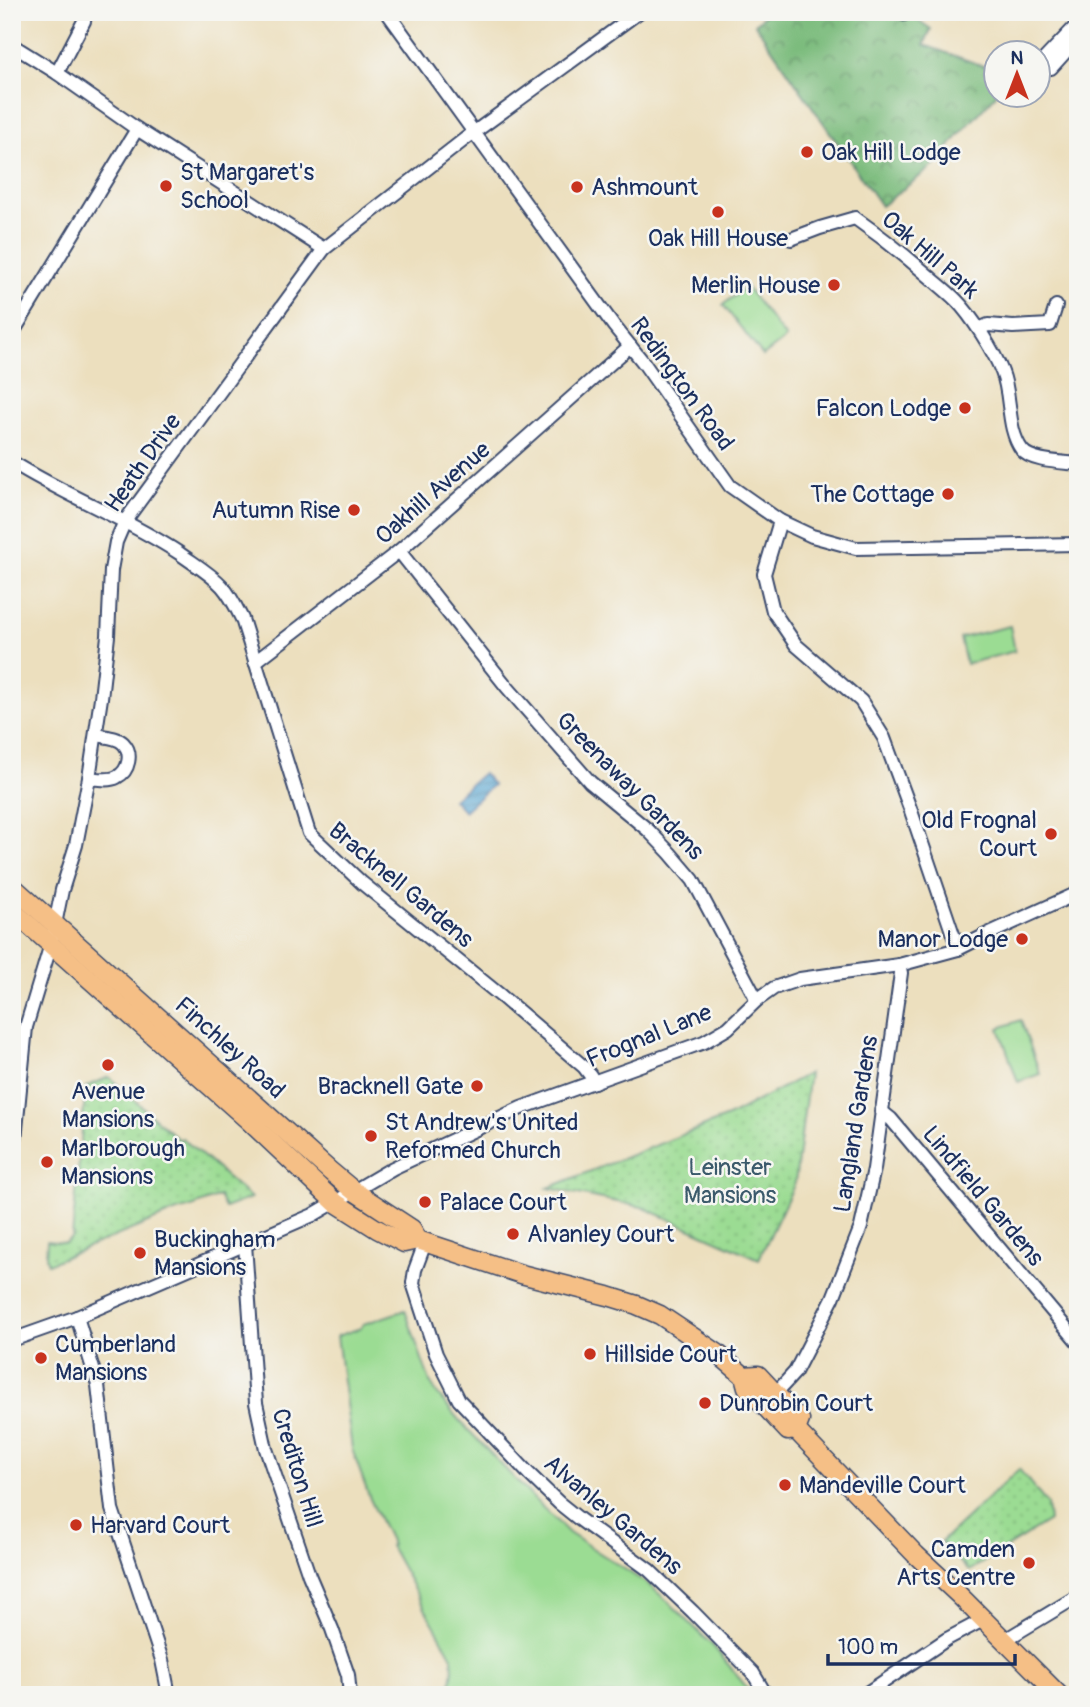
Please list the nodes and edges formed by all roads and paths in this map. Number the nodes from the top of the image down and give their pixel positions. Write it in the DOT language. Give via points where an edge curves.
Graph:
graph roads {
  1 [pos="86,12"];
  2 [pos="387,12"];
  3 [pos="902,12"];
  4 [pos="908,12"];
  5 [pos="635,13"];
  6 [pos="1078,24"];
  7 [pos="1078,38"];
  8 [pos="12,44"];
  9 [pos="1052,51"];
  10 [pos="1052,67"];
  11 [pos="57,73"];
  12 [pos="137,129"];
  13 [pos="473,133"];
  14 [pos="791,239"];
  15 [pos="324,249"];
  16 [pos="1056,306"];
  17 [pos="979,329"];
  18 [pos="12,334"];
  19 [pos="630,346"];
  20 [pos="12,462"];
  21 [pos="1078,464"];
  22 [pos="125,521"];
  23 [pos="780,521"];
  24 [pos="1078,544"];
  25 [pos="399,551"];
  26 [pos="255,662"];
  27 [pos="97,735"];
  28 [pos="89,778"];
  29 [pos="12,886"];
  30 [pos="1078,893"];
  31 [pos="12,910"];
  32 [pos="55,924"];
  33 [pos="51,944"];
  34 [pos="958,949"];
  35 [pos="899,965"];
  36 [pos="757,1000"];
  37 [pos="594,1082"];
  38 [pos="881,1111"];
  39 [pos="12,1171"];
  40 [pos="354,1191"];
  41 [pos="336,1203"];
  42 [pos="421,1242"];
  43 [pos="244,1244"];
  44 [pos="77,1317"];
  45 [pos="12,1340"];
  46 [pos="1078,1342"];
  47 [pos="744,1376"];
  48 [pos="775,1394"];
  49 [pos="796,1430"];
  50 [pos="1078,1596"];
  51 [pos="983,1620"];
  52 [pos="1005,1640"];
  53 [pos="169,1695"];
  54 [pos="350,1695"];
  55 [pos="766,1695"];
  56 [pos="864,1695"];
  57 [pos="1059,1695"];
  1 -- 11 [label="street"];
  2 -- 13 [label="street, Redington Road"];
  3 -- 4 [label="street"];
  5 -- 13 [label="street, Heath Drive"];
  6 -- 9 [label="street"];
  7 -- 10 [label="street"];
  8 -- 11 [label="street"];
  11 -- 12 [label="street"];
  12 -- 15 [label="street"];
  12 -- 18 [label="street"];
  13 -- 15 [label="street, Heath Drive"];
  13 -- 19 [label="street, Redington Road"];
  14 -- 17 [label="street, Oak Hill Park" via="855,218 958,301"];
  15 -- 22 [label="street, Heath Drive"];
  16 -- 17 [label="street" via="1050,325"];
  17 -- 21 [label="street, Oak Hill Park" via="1002,371 1022,451 1037,459"];
  19 -- 23 [label="street, Redington Road" via="730,486"];
  19 -- 25 [label="street, Oakhill Avenue"];
  20 -- 22 [label="street, Bracknell Gardens"];
  22 -- 26 [label="street, Bracknell Gardens" via="206,571 223,587 242,619"];
  22 -- 27 [label="street, Heath Drive" via="111,570"];
  23 -- 24 [label="street, Redington Road" via="856,548"];
  23 -- 34 [label="street" via="764,574 773,611 796,645 861,701 884,738"];
  25 -- 26 [label="street, Oakhill Avenue"];
  25 -- 36 [label="street, Greenaway Gardens" via="590,782 648,830 693,880"];
  26 -- 37 [label="street, Bracknell Gardens" via="309,833 362,883 584,1068"];
  27 -- 28 [label="street, Heath Drive"];
  27 -- 28 [label="street" via="123,743 129,758 127,767 114,779"];
  28 -- 32 [label="street, Heath Drive"];
  29 -- 32 [label="highway, Finchley Road"];
  30 -- 34 [label="street, Frognal Lane"];
  31 -- 33 [label="highway, Finchley Road"];
  32 -- 33 [label="street, Heath Drive"];
  32 -- 40 [label="highway, Finchley Road"];
  33 -- 39 [label="street, Heath Drive" via="26,1027"];
  33 -- 41 [label="highway, Finchley Road"];
  34 -- 35 [label="street, Frognal Lane"];
  35 -- 36 [label="street, Frognal Lane" via="800,979"];
  35 -- 38 [label="street, Langland Gardens"];
  36 -- 37 [label="street, Frognal Lane" via="728,1028 704,1042"];
  37 -- 40 [label="street, Frognal Lane" via="521,1108"];
  38 -- 46 [label="street, Lindfield Gardens"];
  38 -- 48 [label="street, Langland Gardens" via="861,1227 802,1360"];
  40 -- 41 [label="street, Frognal Lane"];
  40 -- 42 [label="highway, Finchley Road" via="412,1229"];
  41 -- 42 [label="highway, Finchley Road" via="404,1243"];
  41 -- 43 [label="street, Frognal Lane"];
  42 -- 47 [label="highway, Finchley Road" via="637,1305 694,1336"];
  42 -- 55 [label="street, Alvanley Gardens" via="413,1283 436,1354 459,1400 559,1503 649,1570 693,1612 752,1673"];
  43 -- 44 [label="street, Frognal Lane"];
  43 -- 54 [label="street, Crediton Hill" via="256,1403 266,1449 348,1675"];
  44 -- 45 [label="street, Frognal Lane"];
  44 -- 53 [label="street" via="98,1385 112,1509 162,1660"];
  47 -- 48 [label="highway, Finchley Road" via="758,1375"];
  47 -- 49 [label="highway, Finchley Road" via="747,1387 788,1431"];
  48 -- 49 [label="highway, Finchley Road" via="800,1420"];
  49 -- 51 [label="highway, Finchley Road"];
  50 -- 52 [label="street"];
  51 -- 52 [label="highway, Finchley Road"];
  51 -- 56 [label="street"];
  52 -- 57 [label="highway, Finchley Road"];
}
